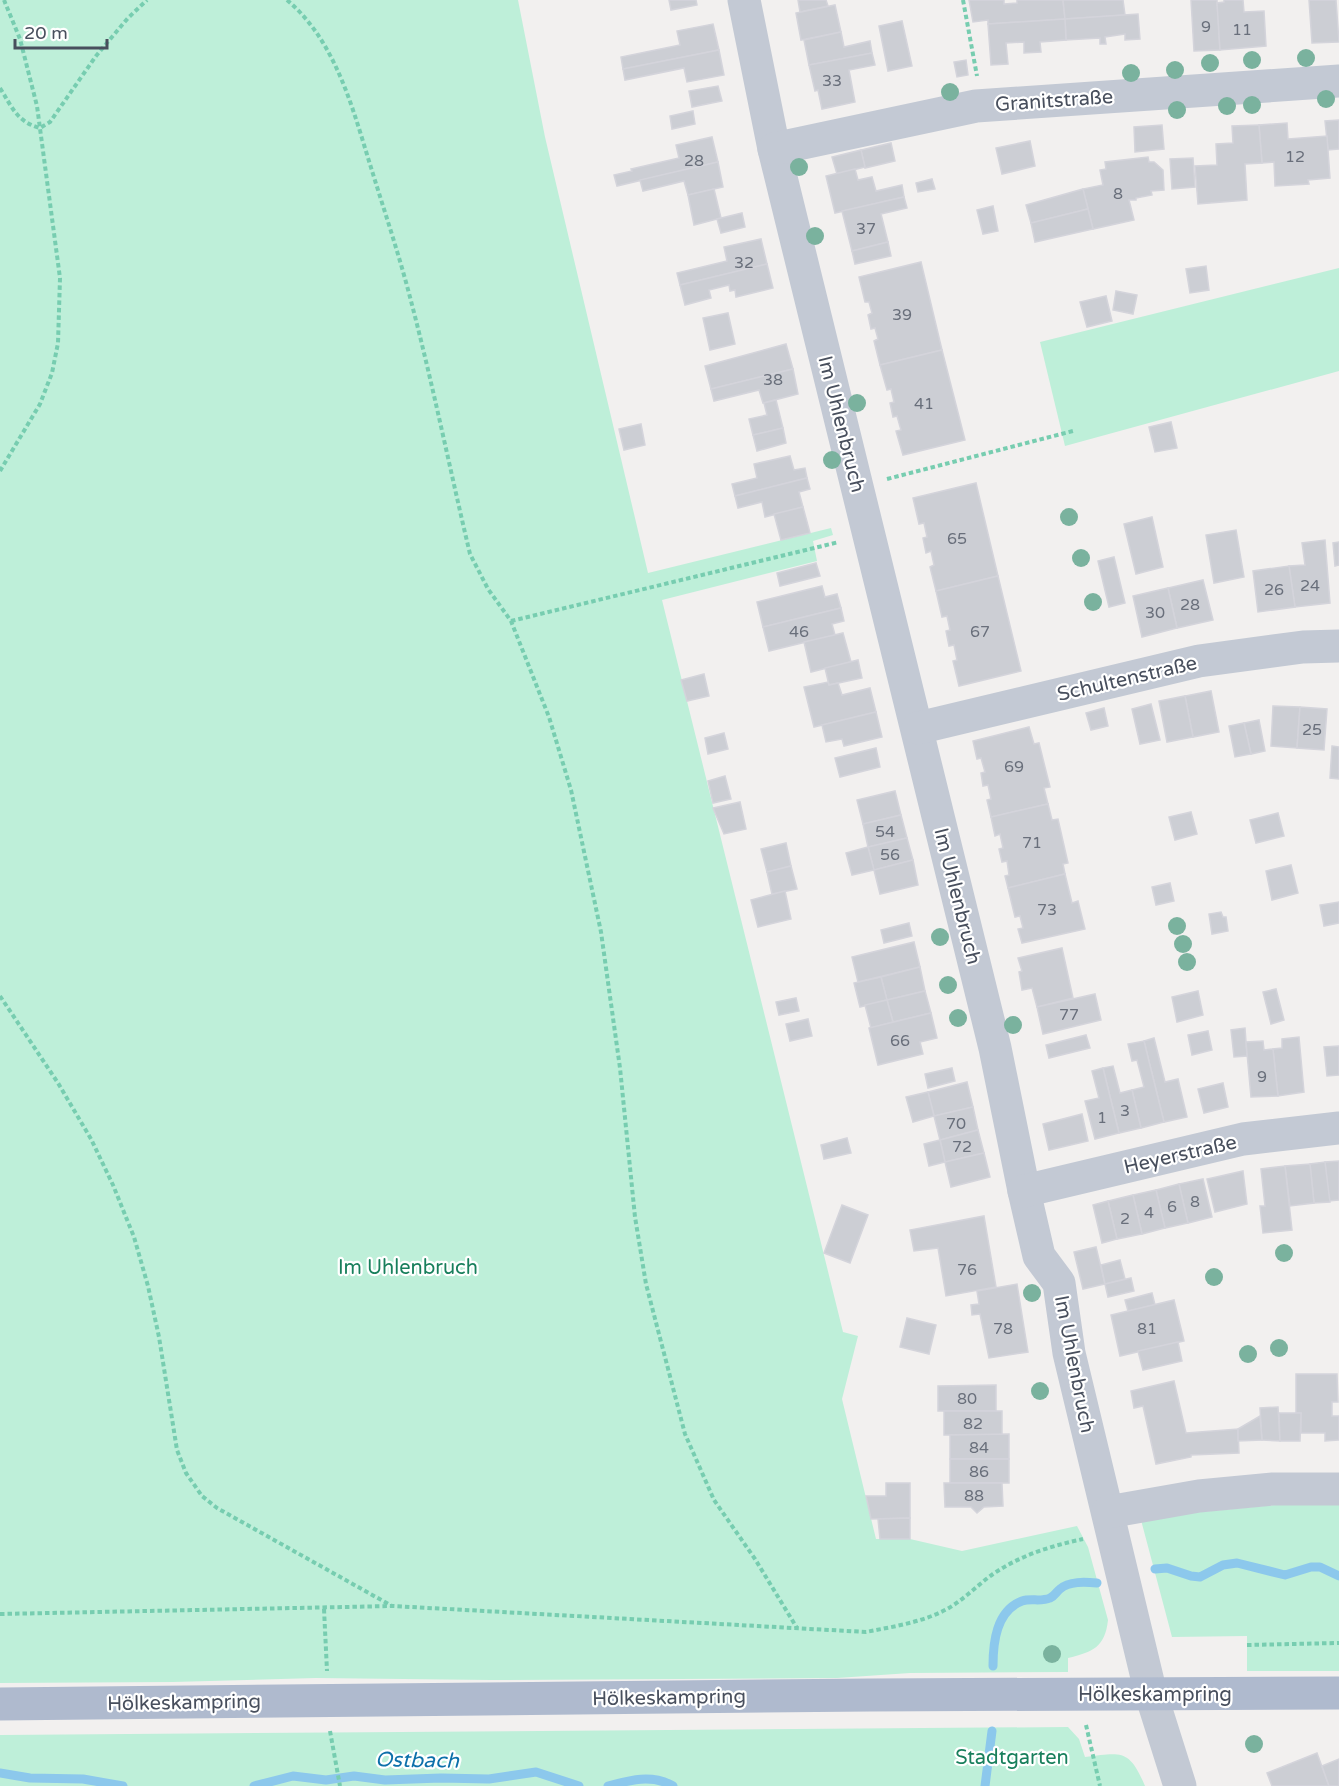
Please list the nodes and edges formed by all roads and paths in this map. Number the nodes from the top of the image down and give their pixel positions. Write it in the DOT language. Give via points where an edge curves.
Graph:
graph roads {
  1 [pos="4,0"];
  2 [pos="147,0"];
  3 [pos="287,0"];
  4 [pos="744,0"];
  5 [pos="963,0"];
  6 [pos="1339,81"];
  7 [pos="0,88"];
  8 [pos="982,105"];
  9 [pos="40,128"];
  10 [pos="774,149"];
  11 [pos="1073,431"];
  12 [pos="0,471"];
  13 [pos="857,486"];
  14 [pos="869,535"];
  15 [pos="511,621"];
  16 [pos="1339,646"];
  17 [pos="918,728"];
  18 [pos="0,996"];
  19 [pos="1339,1128"];
  20 [pos="1024,1191"];
  21 [pos="1339,1489"];
  22 [pos="1111,1522"];
  23 [pos="393,1606"];
  24 [pos="324,1609"];
  25 [pos="0,1614"];
  26 [pos="797,1628"];
  27 [pos="1339,1643"];
  28 [pos="1247,1645"];
  29 [pos="327,1677"];
  30 [pos="1339,1693"];
  31 [pos="1151,1694"];
  32 [pos="0,1704"];
  33 [pos="1083,1714"];
  34 [pos="328,1722"];
  35 [pos="340,1786"];
  36 [pos="1100,1786"];
  37 [pos="1180,1786"];
  1 -- 9 [label="path" via="20,39"];
  2 -- 9 [label="path" via="96,56 50,122"];
  3 -- 15 [label="path" via="320,39 345,88 412,303 470,554 488,590"];
  4 -- 10 [label="street, Im Uhlenbruch"];
  5 -- 8 [label="path"];
  6 -- 8 [label="street, Granitstraße"];
  7 -- 9 [label="path" via="27,125"];
  8 -- 10 [label="street, Granitstraße"];
  9 -- 12 [label="path" via="60,278 58,344 40,404"];
  10 -- 13 [label="street, Im Uhlenbruch"];
  11 -- 13 [label="path"];
  13 -- 14 [label="street, Im Uhlenbruch"];
  14 -- 15 [label="path"];
  14 -- 17 [label="street, Im Uhlenbruch"];
  15 -- 26 [label="path" via="549,717 588,862 619,1056 646,1284 685,1434 714,1500"];
  16 -- 17 [label="street, Schultenstraße" via="1199,660"];
  17 -- 20 [label="street, Im Uhlenbruch" via="995,1048"];
  18 -- 23 [label="path" via="91,1139 134,1237 159,1337 177,1450 186,1473 202,1496 217,1508"];
  19 -- 20 [label="street, Heyerstraße" via="1243,1139"];
  20 -- 22 [label="street, Im Uhlenbruch" via="1039,1256 1059,1283 1069,1353"];
  21 -- 22 [label="street" via="1199,1496"];
  22 -- 26 [label="path" via="1012,1562 942,1612 904,1625 866,1632"];
  22 -- 31 [label="street, Im Uhlenbruch"];
  23 -- 24 [label="path"];
  23 -- 26 [label="path"];
  24 -- 25 [label="path"];
  24 -- 29 [label="path"];
  27 -- 28 [label="path"];
  30 -- 31 [label="main road, Hölkeskampring"];
  31 -- 32 [label="main road, Hölkeskampring"];
  31 -- 37 [label="street, Im Uhlenbruch"];
  33 -- 36 [label="path"];
  34 -- 35 [label="path"];
}
